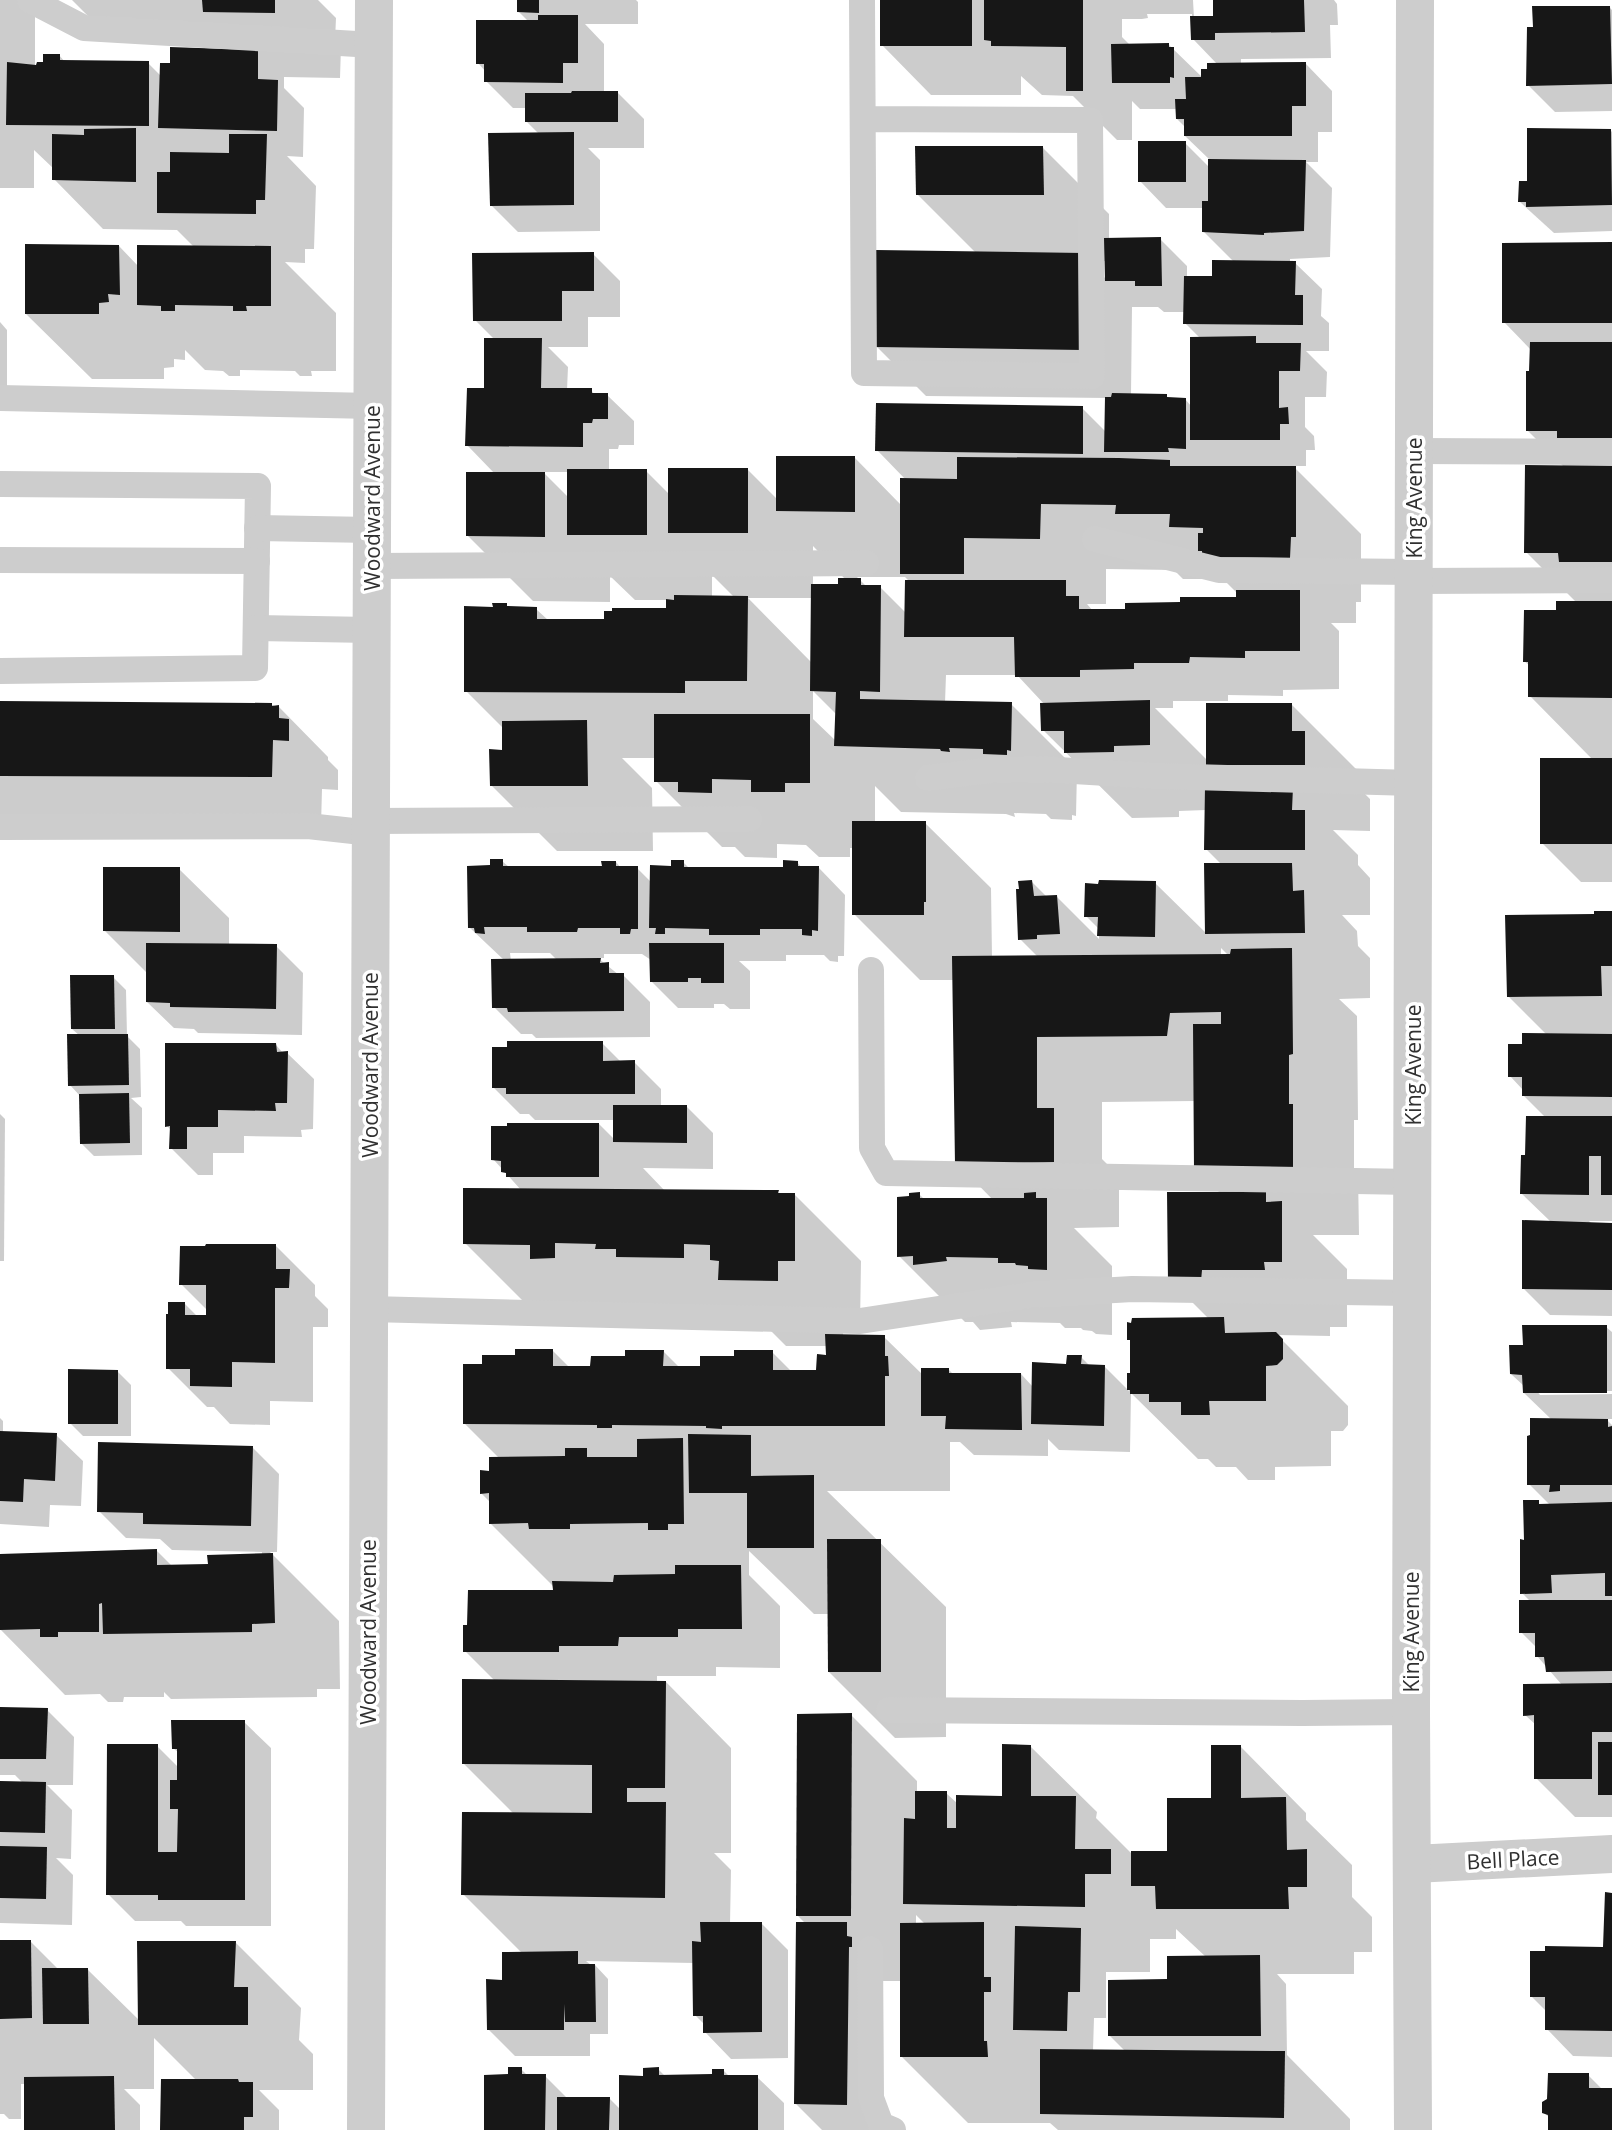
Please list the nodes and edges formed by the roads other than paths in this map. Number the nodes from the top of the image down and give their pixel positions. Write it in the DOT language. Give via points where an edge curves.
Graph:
graph roads {
  1 [pos="30,0"];
  2 [pos="374,0"];
  3 [pos="862,0"];
  4 [pos="1415,0"];
  5 [pos="374,45"];
  6 [pos="864,119"];
  7 [pos="0,398"];
  8 [pos="373,405"];
  9 [pos="1414,451"];
  10 [pos="1612,452"];
  11 [pos="0,484"];
  12 [pos="257,528"];
  13 [pos="1095,539"];
  14 [pos="372,548"];
  15 [pos="0,560"];
  16 [pos="257,561"];
  17 [pos="866,563"];
  18 [pos="1414,576"];
  19 [pos="1612,580"];
  20 [pos="256,628"];
  21 [pos="371,630"];
  22 [pos="0,671"];
  23 [pos="928,778"];
  24 [pos="1413,783"];
  25 [pos="749,819"];
  26 [pos="0,827"];
  27 [pos="371,827"];
  28 [pos="871,971"];
  29 [pos="1412,1182"];
  30 [pos="1412,1293"];
  31 [pos="369,1309"];
  32 [pos="889,1710"];
  33 [pos="1411,1712"];
  34 [pos="1612,1854"];
  35 [pos="1414,1864"];
  36 [pos="870,1949"];
  37 [pos="366,2130"];
  38 [pos="893,2130"];
  39 [pos="1413,2130"];
  1 -- 5 [label="lane" via="84,28"];
  2 -- 5 [label="street, Woodward Avenue"];
  3 -- 6 [label="lane"];
  4 -- 9 [label="street, King Avenue"];
  5 -- 8 [label="street, Woodward Avenue"];
  6 -- 6 [label="lane" via="864,373 1092,376 1090,120"];
  7 -- 8 [label="lane"];
  8 -- 14 [label="street, Woodward Avenue"];
  9 -- 10 [label="lane"];
  9 -- 18 [label="street, King Avenue"];
  11 -- 12 [label="lane" via="258,486"];
  12 -- 14 [label="lane"];
  12 -- 16 [label="lane"];
  13 -- 18 [label="lane" via="1219,570"];
  14 -- 17 [label="lane"];
  14 -- 21 [label="street, Woodward Avenue"];
  15 -- 16 [label="lane"];
  16 -- 20 [label="lane"];
  18 -- 19 [label="lane"];
  18 -- 24 [label="street, King Avenue"];
  20 -- 21 [label="lane"];
  20 -- 22 [label="lane" via="255,668"];
  21 -- 27 [label="street, Woodward Avenue"];
  23 -- 24 [label="lane" via="1041,769"];
  24 -- 29 [label="street, King Avenue"];
  25 -- 27 [label="lane"];
  26 -- 27 [label="lane"];
  27 -- 31 [label="street, Woodward Avenue"];
  28 -- 29 [label="lane" via="872,1148 886,1173"];
  29 -- 30 [label="street, King Avenue"];
  30 -- 31 [label="lane" via="1132,1289 1030,1295 860,1321"];
  30 -- 33 [label="street, King Avenue"];
  31 -- 37 [label="street, Woodward Avenue"];
  32 -- 33 [label="lane"];
  33 -- 35 [label="street, King Avenue"];
  34 -- 35 [label="street, Bell Place"];
  35 -- 39 [label="street, King Avenue"];
  36 -- 38 [label="lane" via="871,2098 881,2125"];
}
